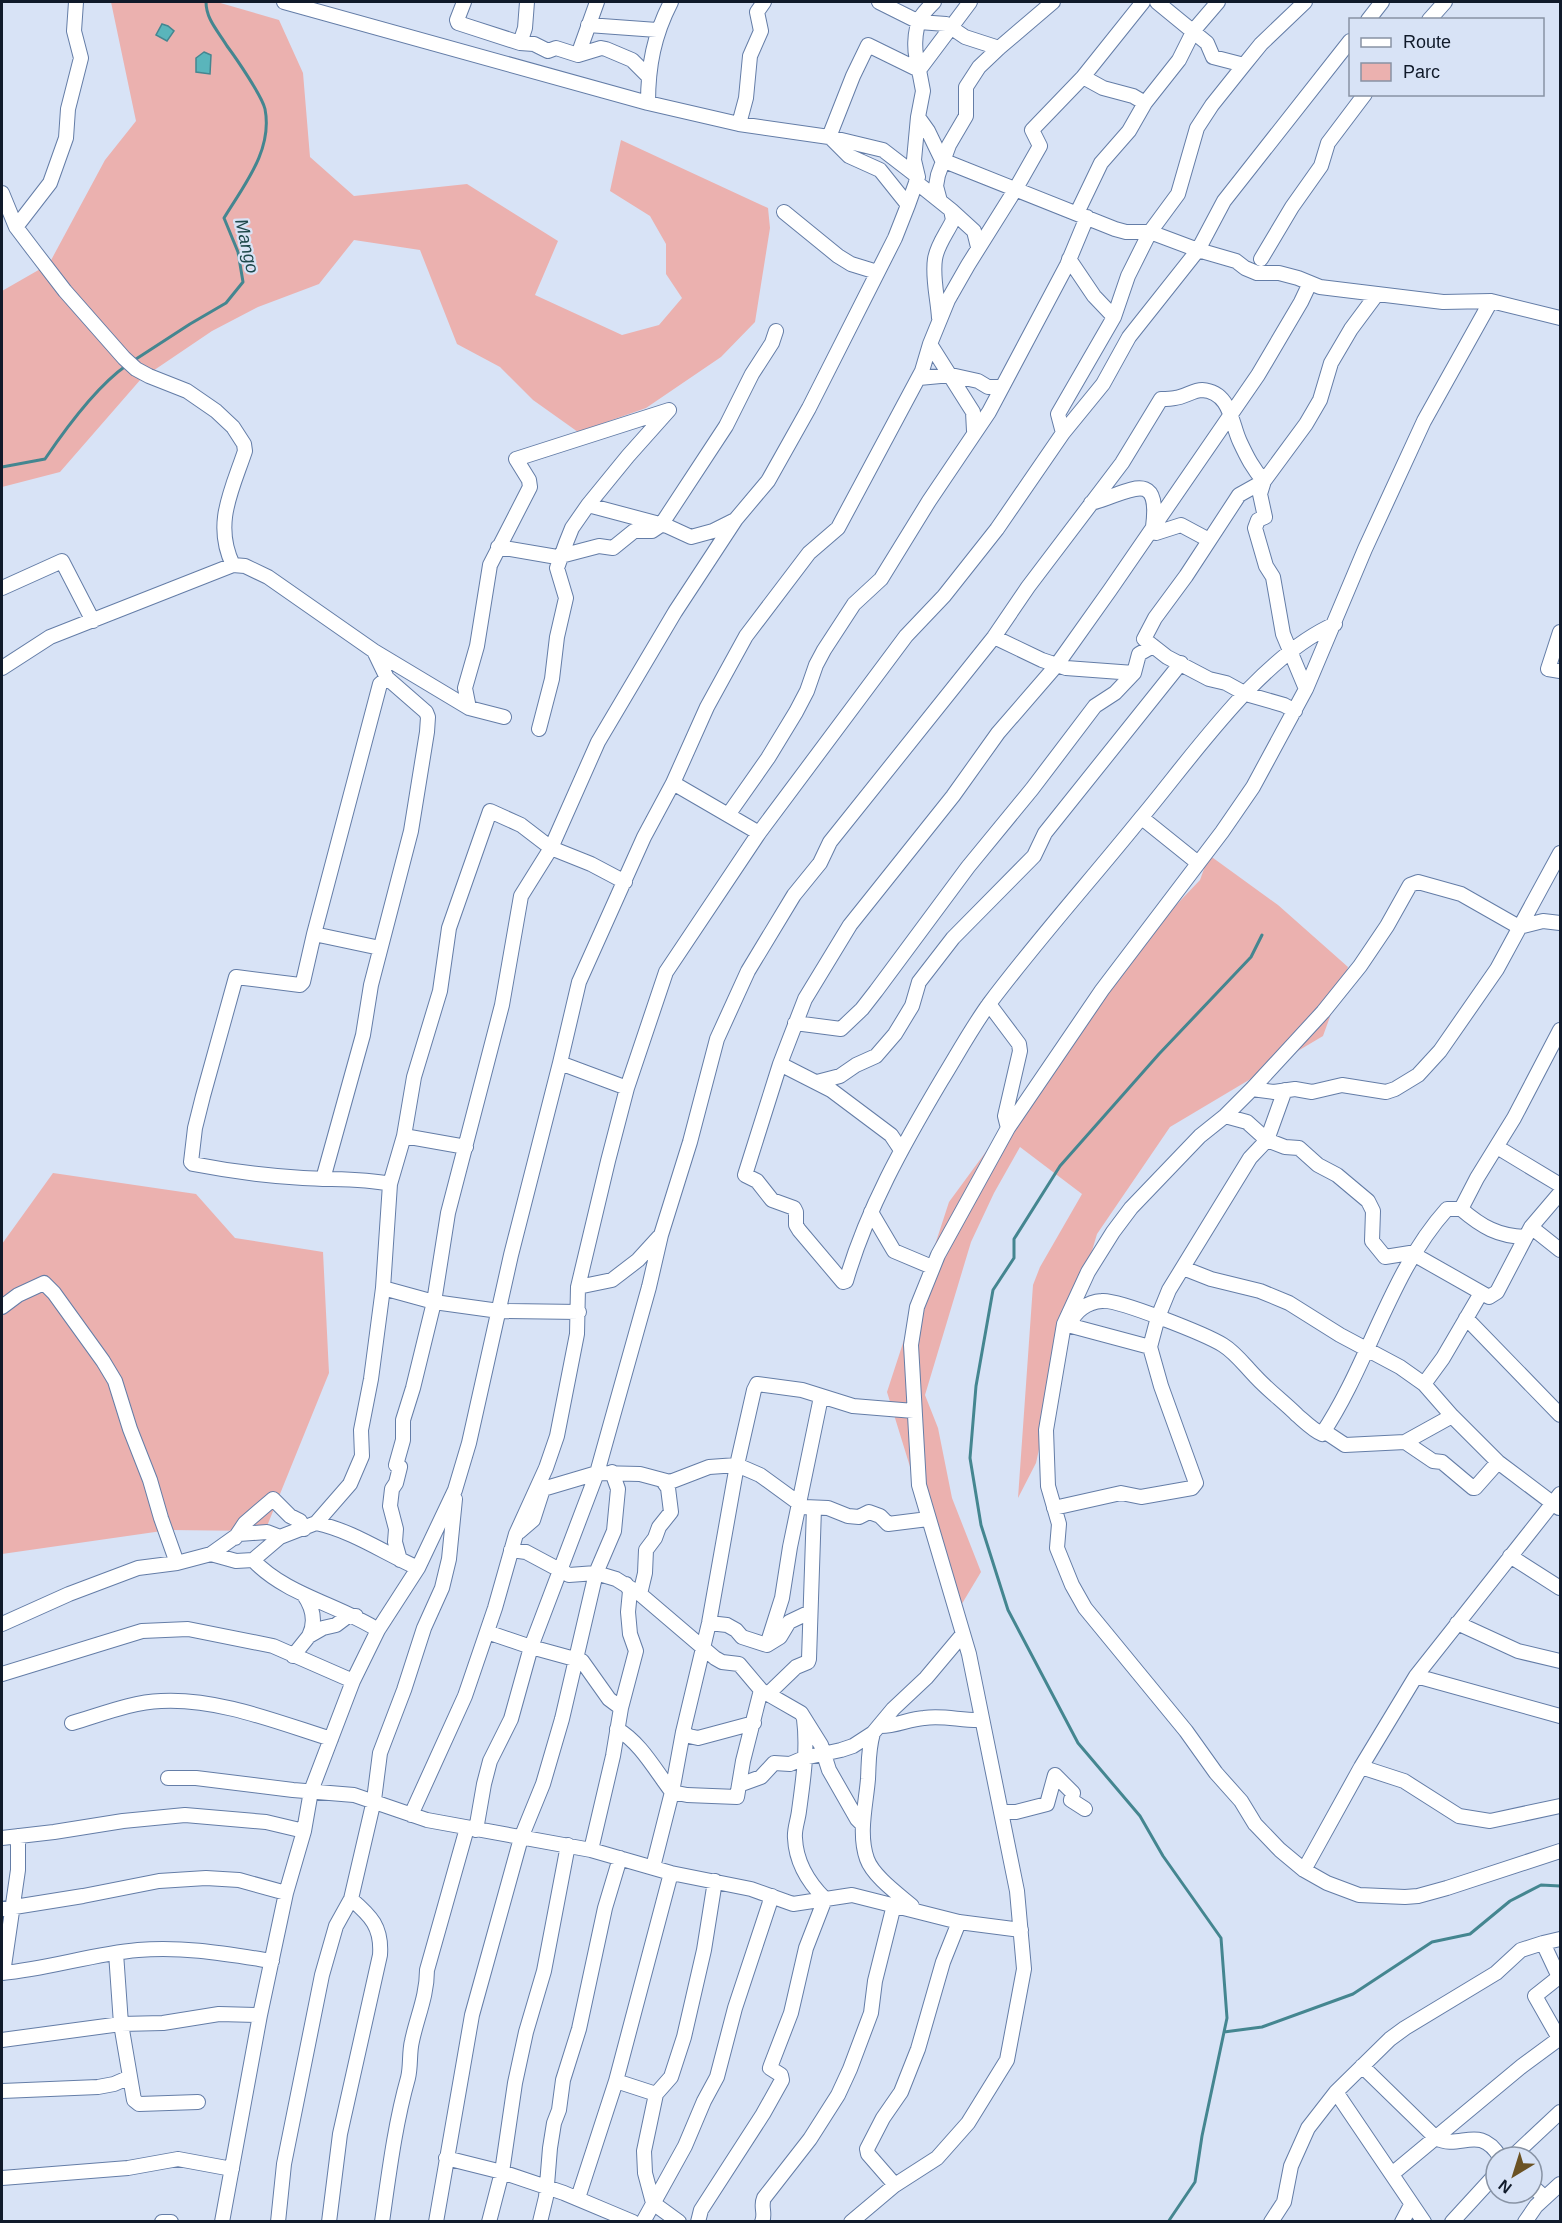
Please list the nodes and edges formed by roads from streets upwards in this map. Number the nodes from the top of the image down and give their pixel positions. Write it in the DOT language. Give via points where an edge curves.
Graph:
graph roads {
  1 [pos="76,2"];
  2 [pos="284,2"];
  3 [pos="464,2"];
  4 [pos="526,2"];
  5 [pos="597,2"];
  6 [pos="670,2"];
  7 [pos="764,2"];
  8 [pos="879,2"];
  9 [pos="934,2"];
  10 [pos="1053,2"];
  11 [pos="1143,2"];
  12 [pos="1157,2"];
  13 [pos="1218,2"];
  14 [pos="1304,2"];
  15 [pos="1382,2"];
  16 [pos="1445,2"];
  17 [pos="966,3"];
  18 [pos="1370,18"];
  19 [pos="1431,18"];
  20 [pos="919,22"];
  21 [pos="588,25"];
  22 [pos="951,26"];
  23 [pos="657,30"];
  24 [pos="1193,32"];
  25 [pos="1349,42"];
  26 [pos="520,43"];
  27 [pos="999,48"];
  28 [pos="578,55"];
  29 [pos="1244,64"];
  30 [pos="920,68"];
  31 [pos="648,76"];
  32 [pos="1083,77"];
  33 [pos="1363,96"];
  34 [pos="648,103"];
  35 [pos="1141,109"];
  36 [pos="918,117"];
  37 [pos="739,124"];
  38 [pos="830,138"];
  39 [pos="942,160"];
  40 [pos="917,180"];
  41 [pos="1015,190"];
  42 [pos="2,193"];
  43 [pos="908,205"];
  44 [pos="945,206"];
  45 [pos="784,212"];
  46 [pos="1082,215"];
  47 [pos="16,227"];
  48 [pos="1150,232"];
  49 [pos="978,247"];
  50 [pos="1198,250"];
  51 [pos="1069,258"];
  52 [pos="1261,260"];
  53 [pos="1236,261"];
  54 [pos="877,272"];
  55 [pos="1279,273"];
  56 [pos="1310,283"];
  57 [pos="1377,294"];
  58 [pos="1491,302"];
  59 [pos="1113,317"];
  60 [pos="1560,318"];
  61 [pos="940,319"];
  62 [pos="776,331"];
  63 [pos="930,344"];
  64 [pos="951,375"];
  65 [pos="918,378"];
  66 [pos="1002,387"];
  67 [pos="1232,412"];
  68 [pos="974,431"];
  69 [pos="1063,433"];
  70 [pos="1264,481"];
  71 [pos="1092,503"];
  72 [pos="588,505"];
  73 [pos="736,519"];
  74 [pos="661,525"];
  75 [pos="1151,530"];
  76 [pos="1209,540"];
  77 [pos="498,547"];
  78 [pos="563,555"];
  79 [pos="233,565"];
  80 [pos="2,588"];
  81 [pos="93,621"];
  82 [pos="1335,624"];
  83 [pos="1560,632"];
  84 [pos="994,637"];
  85 [pos="1153,646"];
  86 [pos="374,651"];
  87 [pos="1290,652"];
  88 [pos="1181,663"];
  89 [pos="1056,666"];
  90 [pos="2,668"];
  91 [pos="1560,671"];
  92 [pos="1134,673"];
  93 [pos="387,678"];
  94 [pos="1306,689"];
  95 [pos="1246,694"];
  96 [pos="469,708"];
  97 [pos="1295,711"];
  98 [pos="504,717"];
  99 [pos="540,729"];
  100 [pos="673,783"];
  101 [pos="728,815"];
  102 [pos="1142,818"];
  103 [pos="759,833"];
  104 [pos="551,848"];
  105 [pos="1560,853"];
  106 [pos="1198,863"];
  107 [pos="625,882"];
  108 [pos="1560,923"];
  109 [pos="1519,927"];
  110 [pos="314,934"];
  111 [pos="380,948"];
  112 [pos="989,1004"];
  113 [pos="795,1023"];
  114 [pos="1560,1030"];
  115 [pos="560,1063"];
  116 [pos="780,1064"];
  117 [pos="817,1083"];
  118 [pos="627,1088"];
  119 [pos="1251,1089"];
  120 [pos="1285,1090"];
  121 [pos="1225,1116"];
  122 [pos="1008,1128"];
  123 [pos="404,1136"];
  124 [pos="1267,1140"];
  125 [pos="466,1147"];
  126 [pos="1497,1147"];
  127 [pos="901,1150"];
  128 [pos="323,1179"];
  129 [pos="390,1184"];
  130 [pos="1560,1185"];
  131 [pos="1560,1193"];
  132 [pos="1461,1209"];
  133 [pos="871,1212"];
  134 [pos="1528,1232"];
  135 [pos="661,1235"];
  136 [pos="1560,1250"];
  137 [pos="1414,1255"];
  138 [pos="932,1267"];
  139 [pos="1183,1268"];
  140 [pos="578,1287"];
  141 [pos="383,1288"];
  142 [pos="1481,1293"];
  143 [pos="434,1302"];
  144 [pos="2,1307"];
  145 [pos="499,1311"];
  146 [pos="579,1312"];
  147 [pos="1158,1317"];
  148 [pos="1466,1318"];
  149 [pos="1067,1325"];
  150 [pos="1150,1347"];
  151 [pos="1367,1349"];
  152 [pos="1424,1384"];
  153 [pos="821,1396"];
  154 [pos="914,1410"];
  155 [pos="1560,1415"];
  156 [pos="1452,1416"];
  157 [pos="1324,1431"];
  158 [pos="1405,1442"];
  159 [pos="1498,1462"];
  160 [pos="737,1465"];
  161 [pos="612,1472"];
  162 [pos="597,1473"];
  163 [pos="663,1481"];
  164 [pos="455,1490"];
  165 [pos="1558,1502"];
  166 [pos="798,1504"];
  167 [pos="814,1508"];
  168 [pos="1054,1508"];
  169 [pos="928,1519"];
  170 [pos="310,1526"];
  171 [pos="516,1534"];
  172 [pos="280,1537"];
  173 [pos="234,1540"];
  174 [pos="511,1550"];
  175 [pos="212,1554"];
  176 [pos="1510,1556"];
  177 [pos="253,1560"];
  178 [pos="400,1560"];
  179 [pos="177,1563"];
  180 [pos="418,1568"];
  181 [pos="560,1571"];
  182 [pos="596,1573"];
  183 [pos="626,1584"];
  184 [pos="1560,1588"];
  185 [pos="640,1594"];
  186 [pos="304,1595"];
  187 [pos="810,1612"];
  188 [pos="357,1616"];
  189 [pos="709,1623"];
  190 [pos="1457,1623"];
  191 [pos="2,1624"];
  192 [pos="378,1630"];
  193 [pos="487,1632"];
  194 [pos="963,1634"];
  195 [pos="309,1636"];
  196 [pos="767,1645"];
  197 [pos="703,1646"];
  198 [pos="531,1647"];
  199 [pos="293,1656"];
  200 [pos="578,1659"];
  201 [pos="1560,1661"];
  202 [pos="2,1674"];
  203 [pos="1416,1676"];
  204 [pos="353,1681"];
  205 [pos="765,1692"];
  206 [pos="621,1708"];
  207 [pos="1560,1716"];
  208 [pos="804,1719"];
  209 [pos="982,1720"];
  210 [pos="72,1723"];
  211 [pos="753,1723"];
  212 [pos="617,1730"];
  213 [pos="877,1730"];
  214 [pos="682,1732"];
  215 [pos="331,1739"];
  216 [pos="824,1754"];
  217 [pos="804,1758"];
  218 [pos="1361,1767"];
  219 [pos="168,1778"];
  220 [pos="740,1785"];
  221 [pos="311,1791"];
  222 [pos="672,1792"];
  223 [pos="374,1800"];
  224 [pos="1560,1806"];
  225 [pos="1085,1809"];
  226 [pos="1001,1812"];
  227 [pos="411,1815"];
  228 [pos="863,1825"];
  229 [pos="472,1829"];
  230 [pos="304,1831"];
  231 [pos="18,1836"];
  232 [pos="2,1838"];
  233 [pos="521,1838"];
  234 [pos="568,1845"];
  235 [pos="591,1850"];
  236 [pos="1560,1851"];
  237 [pos="620,1858"];
  238 [pos="653,1867"];
  239 [pos="1304,1870"];
  240 [pos="671,1873"];
  241 [pos="715,1881"];
  242 [pos="286,1893"];
  243 [pos="772,1896"];
  244 [pos="351,1899"];
  245 [pos="825,1899"];
  246 [pos="894,1905"];
  247 [pos="7,1908"];
  248 [pos="918,1911"];
  249 [pos="959,1922"];
  250 [pos="1021,1930"];
  251 [pos="1560,1939"];
  252 [pos="1543,1943"];
  253 [pos="116,1953"];
  254 [pos="272,1961"];
  255 [pos="2,1973"];
  256 [pos="260,2015"];
  257 [pos="121,2024"];
  258 [pos="1560,2039"];
  259 [pos="2,2040"];
  260 [pos="1362,2066"];
  261 [pos="130,2078"];
  262 [pos="616,2081"];
  263 [pos="2,2091"];
  264 [pos="1336,2092"];
  265 [pos="656,2094"];
  266 [pos="198,2102"];
  267 [pos="1560,2112"];
  268 [pos="1436,2138"];
  269 [pos="1490,2145"];
  270 [pos="1525,2145"];
  271 [pos="446,2158"];
  272 [pos="232,2169"];
  273 [pos="502,2172"];
  274 [pos="1392,2174"];
  275 [pos="2,2178"];
  276 [pos="1560,2184"];
  277 [pos="895,2185"];
  278 [pos="547,2187"];
  279 [pos="1484,2187"];
  280 [pos="1544,2197"];
  281 [pos="578,2198"];
  282 [pos="653,2203"];
  283 [pos="1411,2205"];
  284 [pos="1538,2205"];
  285 [pos="162,2222"];
  286 [pos="171,2222"];
  287 [pos="222,2222"];
  288 [pos="278,2222"];
  289 [pos="329,2222"];
  290 [pos="382,2222"];
  291 [pos="436,2222"];
  292 [pos="489,2222"];
  293 [pos="540,2222"];
  294 [pos="633,2222"];
  295 [pos="643,2222"];
  296 [pos="679,2222"];
  297 [pos="698,2222"];
  298 [pos="762,2222"];
  299 [pos="851,2222"];
  300 [pos="1271,2222"];
  301 [pos="1402,2222"];
  302 [pos="1424,2222"];
  303 [pos="1452,2222"];
  304 [pos="1525,2222"];
  1 -- 47 [label="street" via="74,31 81,58 68,110 66,138 50,183"];
  2 -- 34 [label="street"];
  3 -- 26 [label="street" via="458,22"];
  4 -- 26 [label="street"];
  5 -- 21 [label="street"];
  6 -- 23 [label="street"];
  7 -- 37 [label="street" via="757,12 761,31 750,56"];
  8 -- 20 [label="street"];
  9 -- 20 [label="street"];
  10 -- 27 [label="street"];
  11 -- 32 [label="street"];
  12 -- 24 [label="street"];
  13 -- 24 [label="street"];
  14 -- 29 [label="street"];
  15 -- 18 [label="street"];
  16 -- 19 [label="street"];
  17 -- 22 [label="street"];
  20 -- 22 [label="street"];
  20 -- 30 [label="street" via="916,47"];
  21 -- 23 [label="street"];
  21 -- 28 [label="street"];
  22 -- 27 [label="street" via="965,37"];
  22 -- 30 [label="street"];
  23 -- 31 [label="street"];
  24 -- 29 [label="street" via="1207,43 1213,57"];
  24 -- 35 [label="street" via="1179,60"];
  25 -- 50 [label="street" via="1224,201"];
  26 -- 28 [label="street"];
  27 -- 39 [label="street" via="966,87 966,116"];
  28 -- 31 [label="street" via="606,49 632,60"];
  29 -- 48 [label="street" via="1197,128 1178,194"];
  30 -- 36 [label="street" via="923,91"];
  30 -- 38 [label="street" via="868,45"];
  31 -- 34 [label="street"];
  32 -- 35 [label="street" via="1127,95"];
  32 -- 41 [label="street" via="1032,130 1040,146"];
  33 -- 52 [label="street" via="1328,143 1321,166"];
  34 -- 37 [label="street"];
  35 -- 46 [label="street" via="1130,131 1101,163"];
  36 -- 39 [label="street"];
  36 -- 40 [label="street" via="914,160"];
  37 -- 38 [label="street"];
  38 -- 40 [label="street" via="883,150"];
  38 -- 43 [label="street" via="849,156 880,170"];
  39 -- 41 [label="street"];
  39 -- 44 [label="street" via="936,186"];
  40 -- 43 [label="street"];
  40 -- 44 [label="street"];
  41 -- 46 [label="street"];
  41 -- 49 [label="street"];
  42 -- 47 [label="street"];
  43 -- 54 [label="street"];
  44 -- 49 [label="street" via="974,231"];
  44 -- 61 [label="street" via="953,220 935,258"];
  45 -- 54 [label="street" via="844,260"];
  46 -- 48 [label="street" via="1126,232"];
  46 -- 51 [label="street"];
  47 -- 79 [label="street" via="124,358 142,372 187,391 238,436 245,451 224,512 227,553"];
  48 -- 50 [label="street"];
  48 -- 59 [label="street"];
  49 -- 61 [label="street"];
  50 -- 53 [label="street"];
  50 -- 69 [label="street" via="1129,337 1103,384"];
  51 -- 59 [label="street"];
  51 -- 66 [label="street"];
  52 -- 53 [label="street"];
  52 -- 55 [label="street"];
  53 -- 55 [label="street" via="1257,273"];
  54 -- 73 [label="street" via="768,481"];
  55 -- 56 [label="street"];
  56 -- 57 [label="street"];
  56 -- 67 [label="street" via="1258,375"];
  57 -- 58 [label="street" via="1443,302"];
  57 -- 70 [label="street" via="1330,363 1320,400 1306,424"];
  58 -- 60 [label="street"];
  58 -- 82 [label="street" via="1424,421"];
  59 -- 69 [label="street" via="1058,414"];
  61 -- 63 [label="street"];
  62 -- 74 [label="street" via="726,426"];
  63 -- 64 [label="street"];
  63 -- 65 [label="street"];
  64 -- 65 [label="street"];
  64 -- 66 [label="street" via="988,387"];
  64 -- 68 [label="street" via="973,412"];
  65 -- 100 [label="street" via="838,528 808,553 746,636 707,707"];
  66 -- 68 [label="street"];
  67 -- 70 [label="street" via="1240,443"];
  67 -- 71 [label="street" via="1215,395 1202,390 1161,399"];
  67 -- 75 [label="street"];
  68 -- 101 [label="street" via="881,579 854,604 824,650 796,712"];
  69 -- 103 [label="street" via="996,529 944,596 906,636"];
  70 -- 76 [label="street" via="1239,495"];
  70 -- 87 [label="street" via="1260,494 1265,517 1258,519 1255,528 1272,577"];
  71 -- 75 [label="street" via="1123,490 1148,490 1156,505"];
  71 -- 84 [label="street"];
  72 -- 74 [label="street"];
  72 -- 77 [label="street" via="669,410 516,459 530,487"];
  72 -- 78 [label="street" via="572,528"];
  73 -- 74 [label="street" via="691,537"];
  73 -- 104 [label="street" via="598,741"];
  74 -- 78 [label="street" via="652,531 634,531 613,548 599,546"];
  75 -- 76 [label="street" via="1156,533 1181,525"];
  75 -- 89 [label="street"];
  76 -- 85 [label="street" via="1144,636 1145,642"];
  77 -- 78 [label="street" via="550,557"];
  77 -- 96 [label="street" via="490,565 477,646 465,688"];
  78 -- 99 [label="street" via="557,568 566,598"];
  79 -- 81 [label="street"];
  79 -- 86 [label="street" via="268,577"];
  80 -- 81 [label="street" via="62,561"];
  81 -- 90 [label="street" via="50,637"];
  82 -- 87 [label="street"];
  82 -- 94 [label="street"];
  83 -- 91 [label="street" via="1548,669"];
  84 -- 89 [label="street"];
  84 -- 135 [label="street" via="830,842 748,971 717,1039"];
  85 -- 88 [label="street"];
  85 -- 92 [label="street" via="1139,654"];
  86 -- 93 [label="street"];
  86 -- 96 [label="street"];
  87 -- 94 [label="street"];
  87 -- 95 [label="street"];
  88 -- 95 [label="street"];
  88 -- 117 [label="street" via="1045,833 1034,856 953,938 919,982 912,1006 896,1034 876,1056 840,1076"];
  89 -- 92 [label="street"];
  89 -- 113 [label="street" via="998,733 850,925 805,999"];
  92 -- 113 [label="street" via="1095,706 846,1026 838,1029"];
  93 -- 110 [label="street" via="380,684"];
  93 -- 111 [label="street" via="428,717 411,831"];
  94 -- 97 [label="street"];
  95 -- 97 [label="street"];
  95 -- 102 [label="street" via="1185,762"];
  96 -- 98 [label="street"];
  97 -- 106 [label="street" via="1253,787"];
  100 -- 101 [label="street"];
  100 -- 107 [label="street"];
  101 -- 103 [label="street"];
  102 -- 106 [label="street"];
  102 -- 112 [label="street"];
  103 -- 118 [label="street" via="666,972"];
  104 -- 107 [label="street"];
  104 -- 123 [label="street" via="521,825 490,811 449,928 440,991 414,1077"];
  104 -- 125 [label="street" via="521,896 501,1005"];
  105 -- 109 [label="street"];
  106 -- 122 [label="street" via="1108,981"];
  107 -- 115 [label="street" via="579,982"];
  108 -- 109 [label="street" via="1543,921"];
  109 -- 119 [label="street" via="1461,894 1425,883 1410,885 1360,966"];
  109 -- 120 [label="street" via="1484,987 1440,1051 1418,1075 1386,1092 1342,1085 1312,1092"];
  110 -- 111 [label="street"];
  110 -- 128 [label="street" via="302,984 236,977 234,980 195,1128 191,1162 232,1171"];
  111 -- 128 [label="street" via="363,1035"];
  112 -- 122 [label="street" via="1019,1044 1005,1116"];
  112 -- 127 [label="street"];
  113 -- 116 [label="street"];
  114 -- 126 [label="street"];
  115 -- 118 [label="street"];
  115 -- 145 [label="street"];
  116 -- 117 [label="street"];
  116 -- 133 [label="street" via="745,1176 758,1181 772,1200 794,1208 799,1230 843,1282"];
  117 -- 127 [label="street" via="891,1135"];
  118 -- 140 [label="street"];
  119 -- 120 [label="street"];
  119 -- 121 [label="street"];
  120 -- 124 [label="street"];
  121 -- 124 [label="street" via="1247,1122"];
  121 -- 149 [label="street" via="1131,1208 1088,1272"];
  122 -- 138 [label="street"];
  123 -- 125 [label="street"];
  123 -- 129 [label="street"];
  124 -- 137 [label="street" via="1299,1148 1368,1201 1373,1211 1372,1241 1381,1254"];
  124 -- 139 [label="street" via="1250,1158"];
  125 -- 143 [label="street" via="448,1213"];
  126 -- 130 [label="street"];
  126 -- 132 [label="street"];
  127 -- 133 [label="street"];
  128 -- 129 [label="street" via="367,1179"];
  129 -- 141 [label="street"];
  131 -- 134 [label="street"];
  132 -- 134 [label="street" via="1506,1236"];
  132 -- 137 [label="street" via="1447,1209"];
  133 -- 138 [label="street" via="894,1251"];
  134 -- 136 [label="street"];
  134 -- 142 [label="street" via="1497,1292 1489,1297"];
  135 -- 140 [label="street" via="612,1280"];
  135 -- 162 [label="street"];
  137 -- 142 [label="street"];
  137 -- 151 [label="street"];
  138 -- 154 [label="street" via="917,1307 911,1345"];
  139 -- 147 [label="street"];
  139 -- 151 [label="street" via="1289,1303"];
  140 -- 146 [label="street"];
  141 -- 143 [label="street"];
  141 -- 170 [label="street" via="361,1430 362,1456 350,1484"];
  142 -- 148 [label="street"];
  143 -- 145 [label="street"];
  143 -- 178 [label="street" via="403,1420 403,1440 396,1465 400,1467 392,1490 390,1506"];
  144 -- 179 [label="street" via="18,1294 44,1283 103,1361 115,1381"];
  145 -- 146 [label="street"];
  145 -- 164 [label="street"];
  146 -- 171 [label="street" via="557,1436"];
  147 -- 149 [label="street" via="1103,1300 1090,1303"];
  147 -- 150 [label="street"];
  147 -- 157 [label="street" via="1223,1345 1307,1424 1320,1435"];
  148 -- 152 [label="street"];
  148 -- 155 [label="street"];
  149 -- 150 [label="street"];
  149 -- 168 [label="street" via="1046,1430 1048,1486"];
  150 -- 168 [label="street" via="1195,1486 1141,1497 1121,1494"];
  151 -- 152 [label="street"];
  151 -- 157 [label="street"];
  152 -- 156 [label="street"];
  153 -- 154 [label="street" via="853,1406"];
  153 -- 160 [label="street" via="757,1384"];
  153 -- 166 [label="street"];
  154 -- 169 [label="street" via="919,1485"];
  156 -- 158 [label="street"];
  156 -- 159 [label="street"];
  157 -- 158 [label="street" via="1345,1445"];
  158 -- 159 [label="street" via="1433,1461 1442,1462 1473,1488"];
  159 -- 165 [label="street"];
  160 -- 163 [label="street" via="710,1467"];
  160 -- 166 [label="street" via="777,1486"];
  160 -- 189 [label="street"];
  161 -- 162 [label="street"];
  161 -- 163 [label="street"];
  161 -- 182 [label="street" via="618,1489 614,1531"];
  162 -- 171 [label="street" via="543,1489 533,1520"];
  162 -- 181 [label="street"];
  163 -- 185 [label="street" via="668,1488 671,1512 646,1550"];
  164 -- 180 [label="street"];
  164 -- 223 [label="street" via="449,1559 442,1588 380,1753"];
  165 -- 176 [label="street"];
  166 -- 167 [label="street"];
  166 -- 196 [label="street" via="782,1598"];
  167 -- 169 [label="street" via="860,1517 869,1512 888,1524"];
  167 -- 187 [label="street"];
  168 -- 239 [label="street" via="1059,1524 1057,1552 1085,1608 1186,1731 1255,1824"];
  169 -- 194 [label="street"];
  170 -- 172 [label="street"];
  170 -- 173 [label="street" via="290,1516 273,1499 245,1523"];
  170 -- 178 [label="street" via="344,1531"];
  171 -- 174 [label="street"];
  172 -- 173 [label="street" via="267,1532 249,1533 239,1534"];
  172 -- 177 [label="street"];
  173 -- 175 [label="street"];
  174 -- 181 [label="street" via="526,1552"];
  174 -- 193 [label="street"];
  175 -- 177 [label="street" via="236,1561"];
  175 -- 179 [label="street"];
  176 -- 184 [label="street"];
  176 -- 190 [label="street"];
  177 -- 186 [label="street" via="266,1573"];
  178 -- 180 [label="street"];
  179 -- 191 [label="street" via="138,1568"];
  180 -- 192 [label="street"];
  181 -- 182 [label="street" via="569,1575"];
  181 -- 198 [label="street"];
  182 -- 183 [label="street"];
  182 -- 200 [label="street"];
  183 -- 185 [label="street"];
  183 -- 206 [label="street" via="630,1634 636,1651"];
  185 -- 197 [label="street"];
  186 -- 188 [label="street"];
  186 -- 195 [label="street" via="313,1612"];
  187 -- 196 [label="street" via="789,1622 780,1637"];
  187 -- 205 [label="street" via="808,1662"];
  188 -- 192 [label="street"];
  188 -- 195 [label="street" via="348,1616"];
  189 -- 196 [label="street" via="727,1625 742,1637"];
  189 -- 197 [label="street"];
  190 -- 201 [label="street" via="1518,1651"];
  190 -- 203 [label="street"];
  192 -- 204 [label="street"];
  193 -- 198 [label="street"];
  193 -- 227 [label="street" via="465,1695"];
  194 -- 209 [label="street"];
  194 -- 213 [label="street"];
  195 -- 199 [label="street"];
  197 -- 205 [label="street" via="723,1662 743,1666"];
  197 -- 214 [label="street"];
  198 -- 200 [label="street"];
  198 -- 229 [label="street" via="511,1719 490,1761"];
  199 -- 202 [label="street" via="273,1646 188,1629 142,1631"];
  199 -- 204 [label="street"];
  200 -- 206 [label="street" via="609,1699"];
  200 -- 233 [label="street" via="543,1784"];
  203 -- 207 [label="street"];
  203 -- 218 [label="street"];
  204 -- 215 [label="street"];
  205 -- 208 [label="street" via="795,1708"];
  205 -- 211 [label="street"];
  206 -- 212 [label="street"];
  208 -- 216 [label="street"];
  208 -- 217 [label="street"];
  209 -- 213 [label="street" via="921,1718"];
  209 -- 226 [label="street"];
  210 -- 215 [label="street" via="142,1703 185,1702 235,1710"];
  211 -- 214 [label="street" via="698,1738"];
  211 -- 220 [label="street"];
  212 -- 222 [label="street" via="648,1757"];
  212 -- 235 [label="street"];
  213 -- 216 [label="street" via="853,1746"];
  213 -- 228 [label="street" via="868,1752"];
  214 -- 222 [label="street"];
  215 -- 221 [label="street"];
  216 -- 217 [label="street"];
  216 -- 228 [label="street" via="833,1777"];
  217 -- 220 [label="street" via="790,1764 774,1763 761,1778"];
  217 -- 245 [label="street" via="795,1837 804,1872"];
  218 -- 224 [label="street" via="1404,1781 1459,1816 1490,1821"];
  218 -- 239 [label="street"];
  219 -- 221 [label="street"];
  220 -- 222 [label="street" via="737,1797"];
  221 -- 223 [label="street"];
  221 -- 230 [label="street"];
  222 -- 238 [label="street"];
  223 -- 227 [label="street"];
  223 -- 244 [label="street"];
  225 -- 226 [label="street" via="1071,1800 1072,1793 1055,1774 1047,1804"];
  226 -- 250 [label="street"];
  227 -- 229 [label="street"];
  228 -- 248 [label="street" via="868,1862 896,1894"];
  229 -- 233 [label="street"];
  229 -- 290 [label="street" via="427,1970 426,1993 412,2041 396,2126"];
  230 -- 231 [label="street" via="266,1822 185,1815"];
  230 -- 242 [label="street"];
  231 -- 232 [label="street"];
  231 -- 247 [label="street" via="18,1870"];
  233 -- 234 [label="street"];
  233 -- 271 [label="street" via="472,2015"];
  234 -- 235 [label="street"];
  234 -- 273 [label="street" via="544,1971 515,2083"];
  235 -- 237 [label="street"];
  236 -- 239 [label="street" via="1448,1888 1405,1897 1359,1895"];
  237 -- 238 [label="street"];
  237 -- 278 [label="street" via="605,1908 585,2008 563,2080"];
  238 -- 240 [label="street"];
  240 -- 241 [label="street"];
  240 -- 262 [label="street"];
  241 -- 243 [label="street"];
  241 -- 265 [label="street" via="705,1950 684,2037 671,2077"];
  242 -- 247 [label="street" via="239,1880 206,1878 159,1881"];
  242 -- 254 [label="street"];
  243 -- 245 [label="street" via="793,1904"];
  243 -- 282 [label="street" via="717,2077"];
  244 -- 288 [label="street" via="336,1926 322,1975 284,2164"];
  244 -- 289 [label="street" via="372,1916 381,1941 340,2134"];
  245 -- 246 [label="street" via="852,1895"];
  245 -- 297 [label="street" via="770,2068 782,2080 701,2210"];
  246 -- 248 [label="street"];
  246 -- 298 [label="street" via="871,2013 850,2069 810,2139 761,2203 765,2217"];
  247 -- 255 [label="street"];
  248 -- 249 [label="street"];
  249 -- 250 [label="street"];
  249 -- 277 [label="street" via="901,2092 867,2149"];
  250 -- 277 [label="street" via="1024,1969 1007,2060 949,2146 931,2163"];
  251 -- 252 [label="street"];
  252 -- 258 [label="street" via="1559,1977 1535,1996"];
  252 -- 260 [label="street" via="1521,1950 1496,1973 1406,2028"];
  253 -- 254 [label="street" via="189,1949"];
  253 -- 255 [label="street" via="43,1969"];
  253 -- 257 [label="street"];
  254 -- 256 [label="street"];
  256 -- 257 [label="street" via="229,2013 163,2023"];
  256 -- 272 [label="street"];
  257 -- 259 [label="street"];
  257 -- 261 [label="street"];
  258 -- 268 [label="street"];
  260 -- 264 [label="street"];
  260 -- 268 [label="street"];
  261 -- 263 [label="street" via="98,2087"];
  261 -- 266 [label="street" via="136,2103"];
  262 -- 265 [label="street"];
  262 -- 281 [label="street"];
  264 -- 274 [label="street"];
  264 -- 300 [label="street" via="1308,2128 1291,2166 1284,2202"];
  265 -- 282 [label="street" via="643,2163"];
  267 -- 270 [label="street"];
  268 -- 269 [label="street" via="1481,2139"];
  268 -- 274 [label="street"];
  271 -- 273 [label="street"];
  271 -- 291 [label="street"];
  272 -- 275 [label="street" via="178,2159 128,2168"];
  272 -- 287 [label="street"];
  273 -- 278 [label="street"];
  273 -- 292 [label="street"];
  274 -- 283 [label="street"];
  276 -- 280 [label="street"];
  277 -- 299 [label="street"];
  278 -- 281 [label="street"];
  278 -- 293 [label="street"];
  279 -- 303 [label="street"];
  281 -- 294 [label="street"];
  282 -- 295 [label="street"];
  282 -- 296 [label="street"];
  283 -- 301 [label="street"];
  283 -- 302 [label="street"];
  284 -- 304 [label="street"];
  285 -- 286 [label="street"];
}
